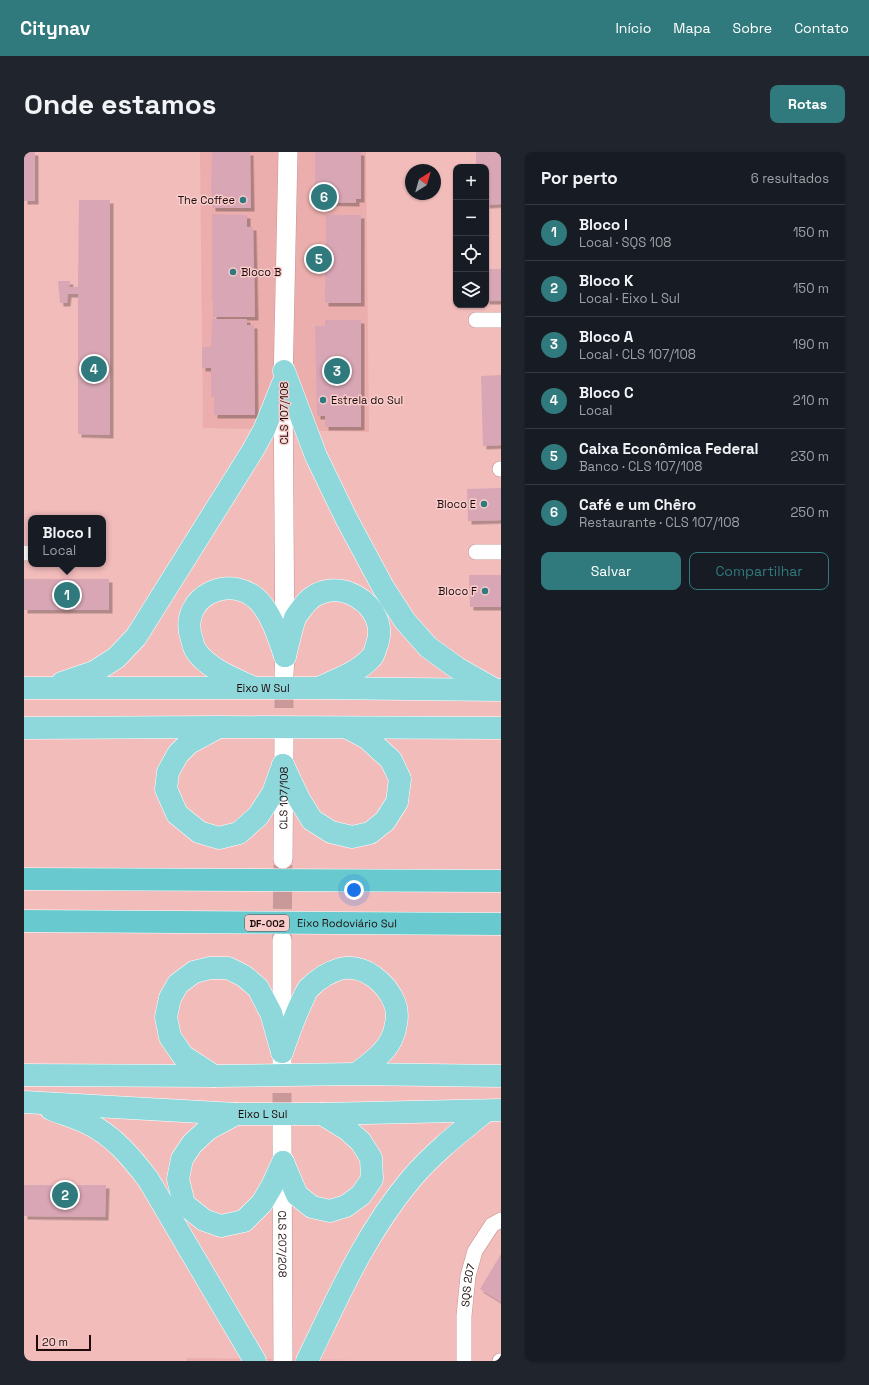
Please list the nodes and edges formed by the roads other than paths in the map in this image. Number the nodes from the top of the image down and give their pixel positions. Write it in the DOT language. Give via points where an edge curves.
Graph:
graph roads {
  1 [pos="288,152"];
  2 [pos="476,320"];
  3 [pos="501,320"];
  4 [pos="284,377"];
  5 [pos="476,552"];
  6 [pos="501,552"];
  7 [pos="284,666"];
  8 [pos="34,688"];
  9 [pos="318,688"];
  10 [pos="254,689"];
  11 [pos="499,690"];
  12 [pos="221,727"];
  13 [pos="24,728"];
  14 [pos="348,728"];
  15 [pos="501,728"];
  16 [pos="284,737"];
  17 [pos="283,765"];
  18 [pos="283,859"];
  19 [pos="24,879"];
  20 [pos="501,881"];
  21 [pos="24,921"];
  22 [pos="501,924"];
  23 [pos="282,940"];
  24 [pos="282,1058"];
  25 [pos="356,1074"];
  26 [pos="24,1075"];
  27 [pos="214,1076"];
  28 [pos="501,1076"];
  29 [pos="28,1102"];
  30 [pos="493,1111"];
  31 [pos="236,1114"];
  32 [pos="322,1114"];
  33 [pos="282,1128"];
  34 [pos="282,1162"];
  35 [pos="501,1220"];
  36 [pos="255,1361"];
  37 [pos="283,1361"];
  38 [pos="307,1361"];
  39 [pos="464,1361"];
  1 -- 4 [label="street, CLS 107/108"];
  2 -- 3 [label="street"];
  4 -- 7 [label="street, CLS 107/108"];
  4 -- 8 [label="main road" via="264,430 253,450 136,637 116,658 94,672"];
  4 -- 11 [label="main road" via="316,456 346,518 405,621 428,647 457,668"];
  5 -- 6 [label="street"];
  7 -- 9 [label="main road" via="296,617 306,603 318,593 334,589 352,594 369,605 378,620 379,640 372,658 353,672"];
  7 -- 10 [label="main road" via="275,626 263,605 249,594 233,587 213,590 200,599 191,613 189,631 195,650 211,667"];
  8 -- 10 [label="main road, Eixo W Sul"];
  9 -- 10 [label="main road, Eixo W Sul"];
  9 -- 11 [label="main road, Eixo W Sul"];
  12 -- 13 [label="main road"];
  12 -- 14 [label="main road"];
  12 -- 17 [label="main road" via="188,743 168,772 166,789 177,814 199,832 219,838 239,833 258,816 273,793"];
  14 -- 15 [label="main road"];
  14 -- 17 [label="main road" via="367,738 391,760 400,779 397,802 385,821 370,833 352,836 331,832 312,820"];
  16 -- 17 [label="street, CLS 107/108"];
  17 -- 18 [label="street, CLS 107/108"];
  19 -- 20 [label="highway"];
  21 -- 22 [label="highway, Eixo Rodoviário Sul / DF-002"];
  23 -- 24 [label="street"];
  24 -- 25 [label="main road" via="308,989 326,974 341,968 356,968 371,974 384,985 395,1005 396,1022 391,1040 380,1055"];
  24 -- 27 [label="main road" via="271,1012 258,988 244,976 228,968 210,968 194,972 178,984 170,998 166,1017 170,1037 183,1056"];
  25 -- 27 [label="main road"];
  25 -- 28 [label="main road"];
  26 -- 27 [label="main road"];
  29 -- 31 [label="main road, Eixo L Sul"];
  29 -- 36 [label="main road" via="87,1123 112,1139 130,1156 148,1179"];
  30 -- 32 [label="main road, Eixo L Sul"];
  30 -- 38 [label="main road" via="448,1142 412,1178 382,1216 355,1262"];
  31 -- 32 [label="main road, Eixo L Sul"];
  31 -- 34 [label="main road" via="208,1129 192,1144 182,1159 178,1179 184,1204 204,1220 222,1226 244,1221 262,1203"];
  32 -- 34 [label="main road" via="348,1130 361,1142 371,1158 372,1179 361,1195 346,1206 330,1211 312,1207 297,1195"];
  33 -- 34 [label="street, CLS 207/208"];
  34 -- 37 [label="street, CLS 207/208"];
  35 -- 39 [label="street, SQS 207" via="492,1225 476,1251 468,1276 464,1316"];
}
